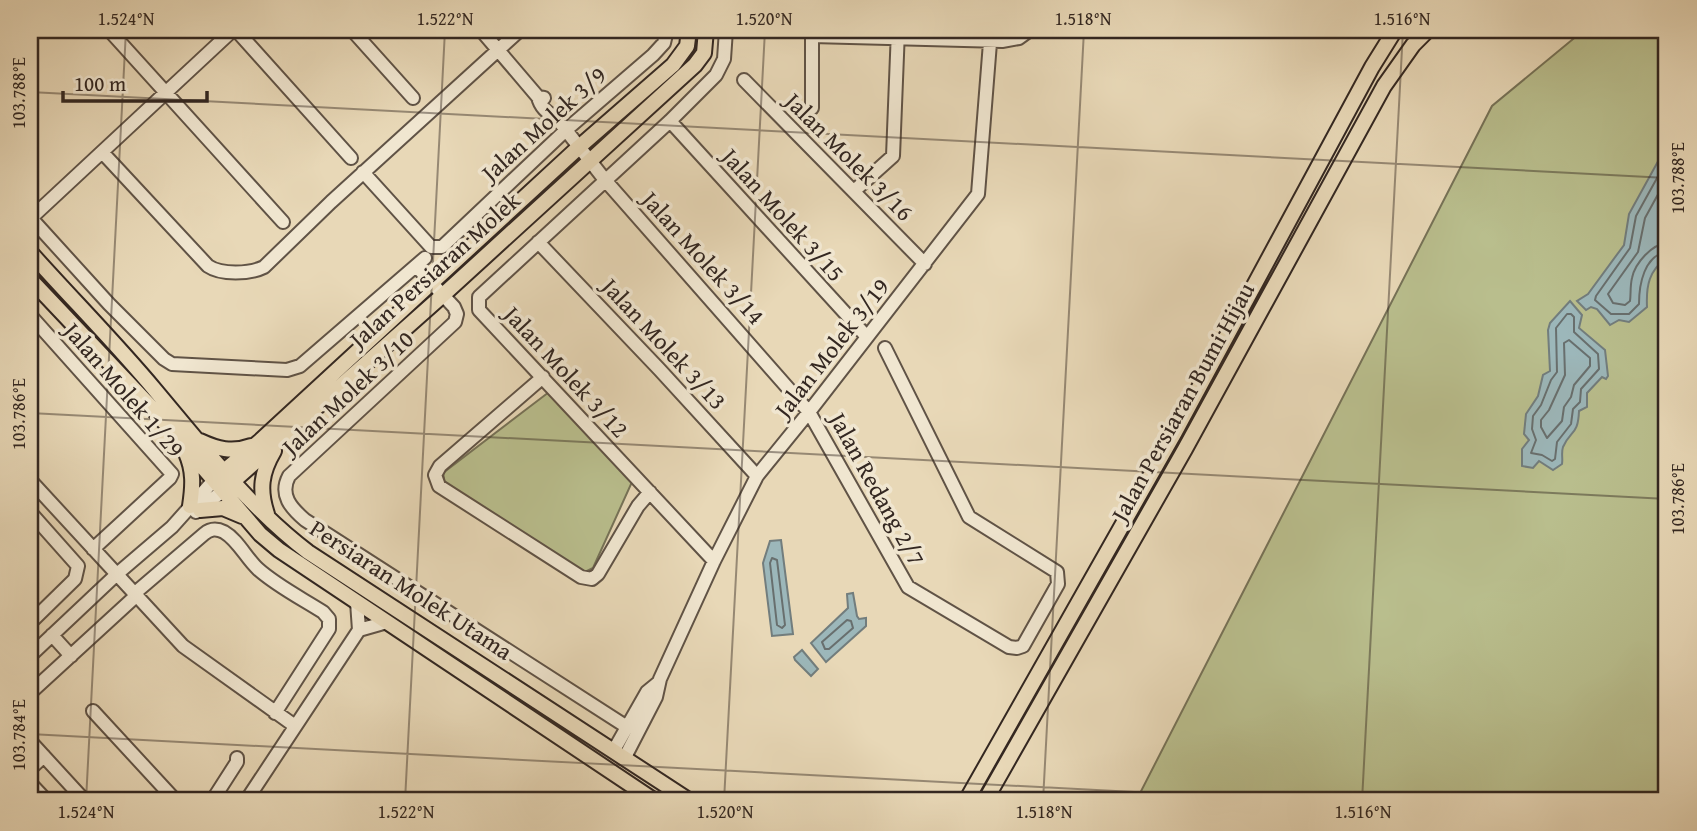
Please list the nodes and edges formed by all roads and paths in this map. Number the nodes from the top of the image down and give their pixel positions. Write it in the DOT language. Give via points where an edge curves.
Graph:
graph roads {
  1 [pos="109,30"];
  2 [pos="234,30"];
  3 [pos="352,30"];
  4 [pos="481,30"];
  5 [pos="520,30"];
  6 [pos="667,30"];
  7 [pos="689,30"];
  8 [pos="706,30"];
  9 [pos="726,30"];
  10 [pos="1030,30"];
  11 [pos="1395,30"];
  12 [pos="1428,30"];
  13 [pos="812,33"];
  14 [pos="898,34"];
  15 [pos="991,36"];
  16 [pos="498,49"];
  17 [pos="744,80"];
  18 [pos="167,91"];
  19 [pos="413,98"];
  20 [pos="812,108"];
  21 [pos="670,121"];
  22 [pos="566,130"];
  23 [pos="579,147"];
  24 [pos="102,152"];
  25 [pos="351,159"];
  26 [pos="589,161"];
  27 [pos="363,172"];
  28 [pos="606,180"];
  29 [pos="854,191"];
  30 [pos="30,218"];
  31 [pos="283,222"];
  32 [pos="538,243"];
  33 [pos="30,252"];
  34 [pos="925,264"];
  35 [pos="30,279"];
  36 [pos="432,282"];
  37 [pos="443,295"];
  38 [pos="30,315"];
  39 [pos="867,337"];
  40 [pos="886,348"];
  41 [pos="543,377"];
  42 [pos="809,412"];
  43 [pos="282,438"];
  44 [pos="187,440"];
  45 [pos="259,442"];
  46 [pos="757,476"];
  47 [pos="30,480"];
  48 [pos="224,481"];
  49 [pos="650,492"];
  50 [pos="195,508"];
  51 [pos="30,512"];
  52 [pos="268,517"];
  53 [pos="246,518"];
  54 [pos="1124,522"];
  55 [pos="1137,532"];
  56 [pos="93,549"];
  57 [pos="714,561"];
  58 [pos="117,574"];
  59 [pos="136,594"];
  60 [pos="357,602"];
  61 [pos="387,622"];
  62 [pos="30,623"];
  63 [pos="1065,624"];
  64 [pos="359,630"];
  65 [pos="1080,634"];
  66 [pos="52,635"];
  67 [pos="30,656"];
  68 [pos="71,656"];
  69 [pos="658,683"];
  70 [pos="30,693"];
  71 [pos="93,711"];
  72 [pos="275,713"];
  73 [pos="295,726"];
  74 [pos="627,727"];
  75 [pos="30,741"];
  76 [pos="619,754"];
  77 [pos="44,756"];
  78 [pos="237,758"];
  79 [pos="30,769"];
  80 [pos="30,783"];
  81 [pos="47,801"];
  82 [pos="85,801"];
  83 [pos="176,801"];
  84 [pos="212,801"];
  85 [pos="246,801"];
  86 [pos="655,801"];
  87 [pos="690,801"];
  88 [pos="966,801"];
  89 [pos="985,801"];
  1 -- 18 [label="street"];
  2 -- 18 [label="street"];
  2 -- 25 [label="street"];
  3 -- 19 [label="street"];
  4 -- 16 [label="street, Jalan Molek 3/14"];
  5 -- 16 [label="street"];
  6 -- 22 [label="street, Jalan Molek 3/9" via="661,47"];
  7 -- 23 [label="main road, Jalan Persiaran Molek" via="687,46 673,65"];
  8 -- 26 [label="main road, Jalan Persiaran Molek" via="700,59"];
  9 -- 21 [label="street, Jalan Molek 3/12" via="724,59 716,75"];
  10 -- 15 [label="street" via="1011,41"];
  11 -- 54 [label="main road, Jalan Persiaran Bumi Hijau"];
  12 -- 55 [label="main road, Jalan Persiaran Bumi Hijau" via="1384,86"];
  13 -- 14 [label="street"];
  13 -- 20 [label="street"];
  14 -- 15 [label="street"];
  14 -- 29 [label="street" via="893,156"];
  15 -- 34 [label="street, Jalan Molek 3/19" via="978,194"];
  16 -- 22 [label="street, Jalan Molek 3/14" via="538,97 555,110"];
  16 -- 27 [label="street"];
  17 -- 29 [label="street, Jalan Molek 3/16"];
  18 -- 24 [label="street"];
  18 -- 31 [label="street"];
  21 -- 28 [label="street, Jalan Molek 3/12"];
  21 -- 39 [label="street, Jalan Molek 3/15"];
  22 -- 23 [label="street, Jalan Molek 3/14"];
  22 -- 27 [label="street, Jalan Molek 3/9" via="442,247 431,247"];
  23 -- 26 [label="street, Jalan Molek 3/14"];
  23 -- 36 [label="main road, Jalan Persiaran Molek"];
  24 -- 27 [label="street" via="214,271 253,272 264,267"];
  24 -- 30 [label="street"];
  26 -- 28 [label="street, Jalan Molek 3/14"];
  26 -- 37 [label="main road, Jalan Persiaran Molek"];
  28 -- 32 [label="street, Jalan Molek 3/12"];
  28 -- 42 [label="street, Jalan Molek 3/14"];
  29 -- 34 [label="street, Jalan Molek 3/16"];
  30 -- 36 [label="street, Jalan Molek 3/10" via="172,364 287,370 300,366 420,262"];
  32 -- 41 [label="street, Jalan Molek 3/12" via="479,297 477,304"];
  32 -- 46 [label="street, Jalan Molek 3/13"];
  33 -- 44 [label="main road" via="156,391"];
  34 -- 39 [label="street, Jalan Molek 3/19"];
  35 -- 44 [label="main road"];
  36 -- 37 [label="street, Jalan Molek 3/10"];
  36 -- 45 [label="main road, Jalan Persiaran Molek"];
  37 -- 43 [label="main road, Jalan Persiaran Molek"];
  37 -- 74 [label="street, Jalan Molek 3/10" via="457,314 455,322 289,476 288,501 305,520"];
  38 -- 56 [label="street, Jalan Molek 1/29" via="172,474"];
  39 -- 42 [label="street, Jalan Molek 3/19"];
  40 -- 42 [label="street, Jalan Redang 2/7" via="969,517 1057,572 1058,584 1023,646 1009,647 908,587"];
  41 -- 49 [label="street, Jalan Molek 3/12"];
  41 -- 49 [label="street" via="440,466 435,475 439,486 592,579"];
  42 -- 46 [label="street, Jalan Molek 3/19"];
  43 -- 48 [label="main road, Jalan Persiaran Molek"];
  43 -- 52 [label="main road" via="262,478 261,495"];
  44 -- 45 [label="main road" via="222,450"];
  44 -- 48 [label="main road, Persiaran Molek Utama"];
  44 -- 50 [label="main road"];
  45 -- 48 [label="main road, Jalan Persiaran Molek"];
  46 -- 57 [label="street, Jalan Molek 3/19"];
  47 -- 56 [label="street"];
  48 -- 50 [label="street, Jalan Persiaran Molek"];
  48 -- 52 [label="main road, Persiaran Molek Utama"];
  48 -- 53 [label="main road, Persiaran Molek Utama"];
  49 -- 57 [label="street, Jalan Molek 3/12"];
  50 -- 53 [label="main road" via="223,508"];
  50 -- 58 [label="street, Jalan Persiaran Molek"];
  51 -- 62 [label="street" via="78,566 75,579"];
  52 -- 76 [label="main road, Persiaran Molek Utama" via="308,552"];
  53 -- 60 [label="main road, Persiaran Molek Utama" via="279,551"];
  54 -- 55 [label="main road" via="1129,533"];
  54 -- 63 [label="main road, Jalan Persiaran Bumi Hijau"];
  55 -- 65 [label="main road, Jalan Persiaran Bumi Hijau"];
  56 -- 58 [label="street"];
  57 -- 69 [label="street, Jalan Molek 3/19"];
  58 -- 59 [label="street"];
  58 -- 66 [label="street, Jalan Persiaran Molek"];
  59 -- 68 [label="street"];
  59 -- 72 [label="street" via="183,646"];
  59 -- 72 [label="street" via="204,534 216,529 232,538 270,579 323,612 329,629"];
  60 -- 61 [label="main road, Persiaran Molek Utama"];
  60 -- 64 [label="street"];
  61 -- 64 [label="street"];
  61 -- 86 [label="main road, Persiaran Molek Utama"];
  63 -- 65 [label="main road"];
  63 -- 88 [label="main road, Jalan Persiaran Bumi Hijau"];
  64 -- 73 [label="street"];
  65 -- 89 [label="main road, Jalan Persiaran Bumi Hijau"];
  66 -- 67 [label="street, Jalan Persiaran Molek"];
  66 -- 68 [label="street"];
  68 -- 70 [label="street"];
  69 -- 74 [label="street, Jalan Molek 3/19" via="647,692"];
  69 -- 76 [label="street, Jalan Molek 3/19" via="656,697"];
  71 -- 83 [label="street"];
  72 -- 73 [label="street"];
  73 -- 85 [label="street"];
  74 -- 76 [label="street, Jalan Molek 3/19"];
  75 -- 77 [label="street"];
  76 -- 87 [label="main road, Persiaran Molek Utama"];
  77 -- 79 [label="street"];
  77 -- 82 [label="street"];
  78 -- 84 [label="street"];
  80 -- 81 [label="street"];
}
